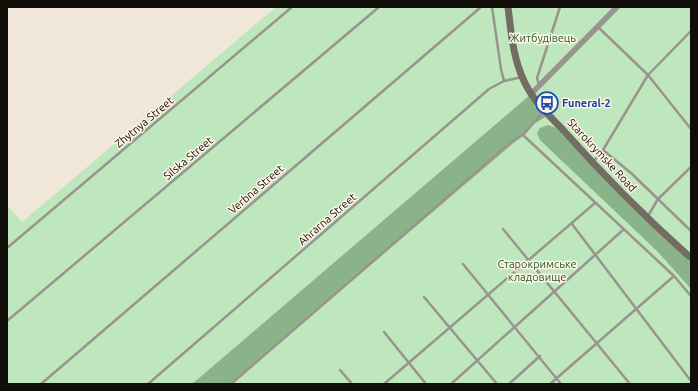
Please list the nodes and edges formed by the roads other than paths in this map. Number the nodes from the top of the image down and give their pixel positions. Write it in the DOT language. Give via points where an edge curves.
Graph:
graph roads {
  1 [pos="292,7"];
  2 [pos="378,7"];
  3 [pos="481,7"];
  4 [pos="492,7"];
  5 [pos="508,7"];
  6 [pos="560,7"];
  7 [pos="617,7"];
  8 [pos="597,27"];
  9 [pos="691,31"];
  10 [pos="648,75"];
  11 [pos="522,77"];
  12 [pos="504,81"];
  13 [pos="540,85"];
  14 [pos="531,94"];
  15 [pos="544,111"];
  16 [pos="691,129"];
  17 [pos="523,135"];
  18 [pos="603,150"];
  19 [pos="593,163"];
  20 [pos="691,168"];
  21 [pos="658,199"];
  22 [pos="595,203"];
  23 [pos="647,218"];
  24 [pos="572,224"];
  25 [pos="503,229"];
  26 [pos="622,230"];
  27 [pos="691,231"];
  28 [pos="7,248"];
  29 [pos="596,255"];
  30 [pos="691,258"];
  31 [pos="530,261"];
  32 [pos="463,264"];
  33 [pos="674,276"];
  34 [pos="555,292"];
  35 [pos="489,295"];
  36 [pos="691,296"];
  37 [pos="424,297"];
  38 [pos="637,308"];
  39 [pos="7,321"];
  40 [pos="516,327"];
  41 [pos="450,328"];
  42 [pos="384,332"];
  43 [pos="597,343"];
  44 [pos="540,356"];
  45 [pos="477,361"];
  46 [pos="409,363"];
  47 [pos="340,370"];
  48 [pos="557,378"];
  49 [pos="691,381"];
  50 [pos="41,384"];
  51 [pos="148,384"];
  52 [pos="231,384"];
  53 [pos="352,384"];
  54 [pos="384,384"];
  55 [pos="426,384"];
  56 [pos="451,384"];
  57 [pos="497,384"];
  58 [pos="509,384"];
  59 [pos="550,384"];
  60 [pos="561,384"];
  61 [pos="630,384"];
  1 -- 28 [label="lane, Zhytnya Street"];
  2 -- 39 [label="lane, Silska Street"];
  3 -- 50 [label="lane, Verbna Street"];
  4 -- 12 [label="lane"];
  5 -- 11 [label="street, Starokrymske Road" via="512,43"];
  6 -- 13 [label="lane" via="537,78"];
  7 -- 8 [label="street"];
  8 -- 10 [label="lane"];
  8 -- 13 [label="street"];
  9 -- 10 [label="lane"];
  10 -- 16 [label="lane"];
  10 -- 18 [label="lane"];
  11 -- 12 [label="lane, Ahrarna Street"];
  11 -- 14 [label="street, Starokrymske Road"];
  12 -- 51 [label="lane, Ahrarna Street" via="489,89"];
  13 -- 14 [label="street"];
  14 -- 15 [label="street, Starokrymske Road"];
  15 -- 17 [label="lane"];
  15 -- 19 [label="street, Starokrymske Road"];
  17 -- 22 [label="lane"];
  17 -- 52 [label="lane" via="511,142"];
  18 -- 19 [label="lane"];
  18 -- 21 [label="lane"];
  19 -- 23 [label="street, Starokrymske Road"];
  20 -- 21 [label="lane"];
  21 -- 23 [label="lane"];
  21 -- 27 [label="lane"];
  22 -- 24 [label="lane"];
  22 -- 26 [label="lane"];
  23 -- 30 [label="street, Starokrymske Road"];
  24 -- 29 [label="lane"];
  24 -- 31 [label="lane"];
  25 -- 31 [label="lane"];
  26 -- 29 [label="lane"];
  26 -- 33 [label="lane"];
  29 -- 34 [label="lane"];
  29 -- 38 [label="lane"];
  31 -- 34 [label="lane"];
  31 -- 35 [label="lane"];
  32 -- 35 [label="lane"];
  33 -- 36 [label="lane"];
  33 -- 38 [label="lane"];
  34 -- 40 [label="lane"];
  34 -- 43 [label="lane"];
  35 -- 40 [label="lane"];
  35 -- 41 [label="lane"];
  37 -- 41 [label="lane"];
  38 -- 43 [label="lane"];
  38 -- 49 [label="lane"];
  40 -- 44 [label="lane"];
  40 -- 45 [label="lane"];
  41 -- 45 [label="lane"];
  41 -- 46 [label="lane"];
  42 -- 46 [label="lane"];
  43 -- 48 [label="lane"];
  43 -- 61 [label="lane"];
  44 -- 48 [label="lane"];
  44 -- 58 [label="lane"];
  45 -- 56 [label="lane"];
  45 -- 57 [label="lane"];
  46 -- 54 [label="lane"];
  46 -- 55 [label="lane"];
  47 -- 53 [label="lane"];
  48 -- 59 [label="lane"];
  48 -- 60 [label="lane"];
}
